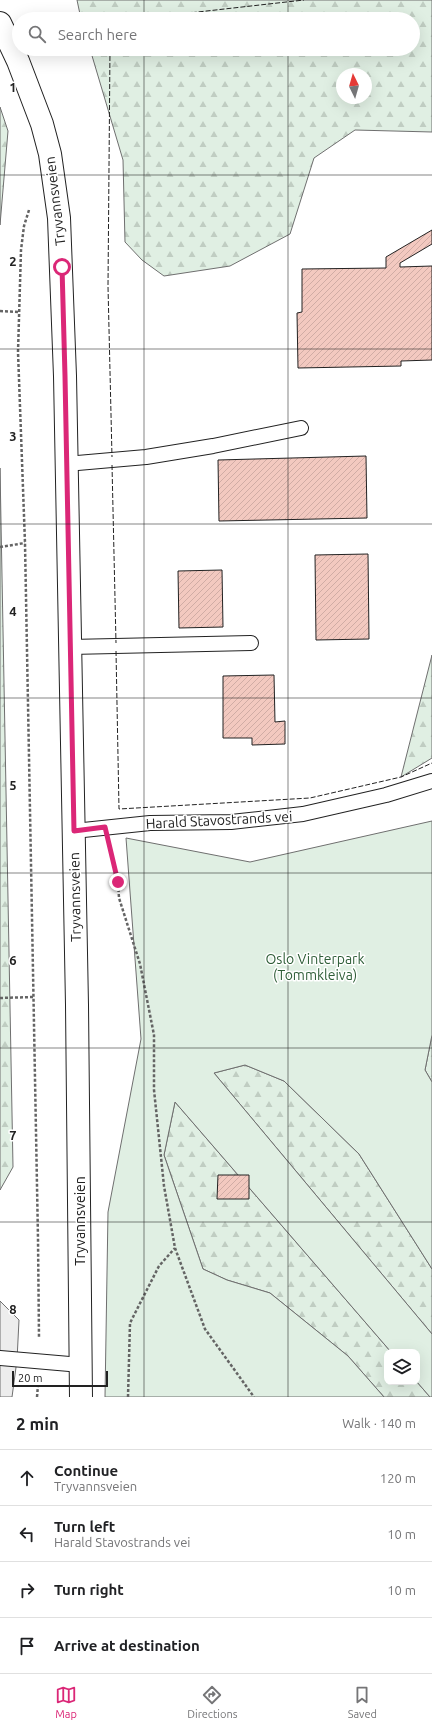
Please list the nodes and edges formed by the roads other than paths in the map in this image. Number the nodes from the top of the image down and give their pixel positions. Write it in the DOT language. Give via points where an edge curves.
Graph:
graph roads {
  1 [pos="0,23"];
  2 [pos="12,48"];
  3 [pos="16,56"];
  4 [pos="301,428"];
  5 [pos="66,464"];
  6 [pos="251,643"];
  7 [pos="70,647"];
  8 [pos="432,781"];
  9 [pos="74,831"];
  10 [pos="0,1358"];
  11 [pos="81,1365"];
  12 [pos="81,1397"];
  1 -- 2 [label="street, Tryvannsveien"];
  3 -- 5 [label="street, Tryvannsveien" via="42,124 55,187 62,267"];
  4 -- 5 [label="lane" via="146,457"];
  5 -- 7 [label="street, Tryvannsveien"];
  6 -- 7 [label="lane"];
  7 -- 9 [label="street, Tryvannsveien"];
  8 -- 9 [label="lane, Harald Stavostrands vei" via="386,795 303,814 231,822 150,824"];
  9 -- 11 [label="street, Tryvannsveien"];
  10 -- 11 [label="lane"];
  11 -- 12 [label="street, Tryvannsveien"];
}
